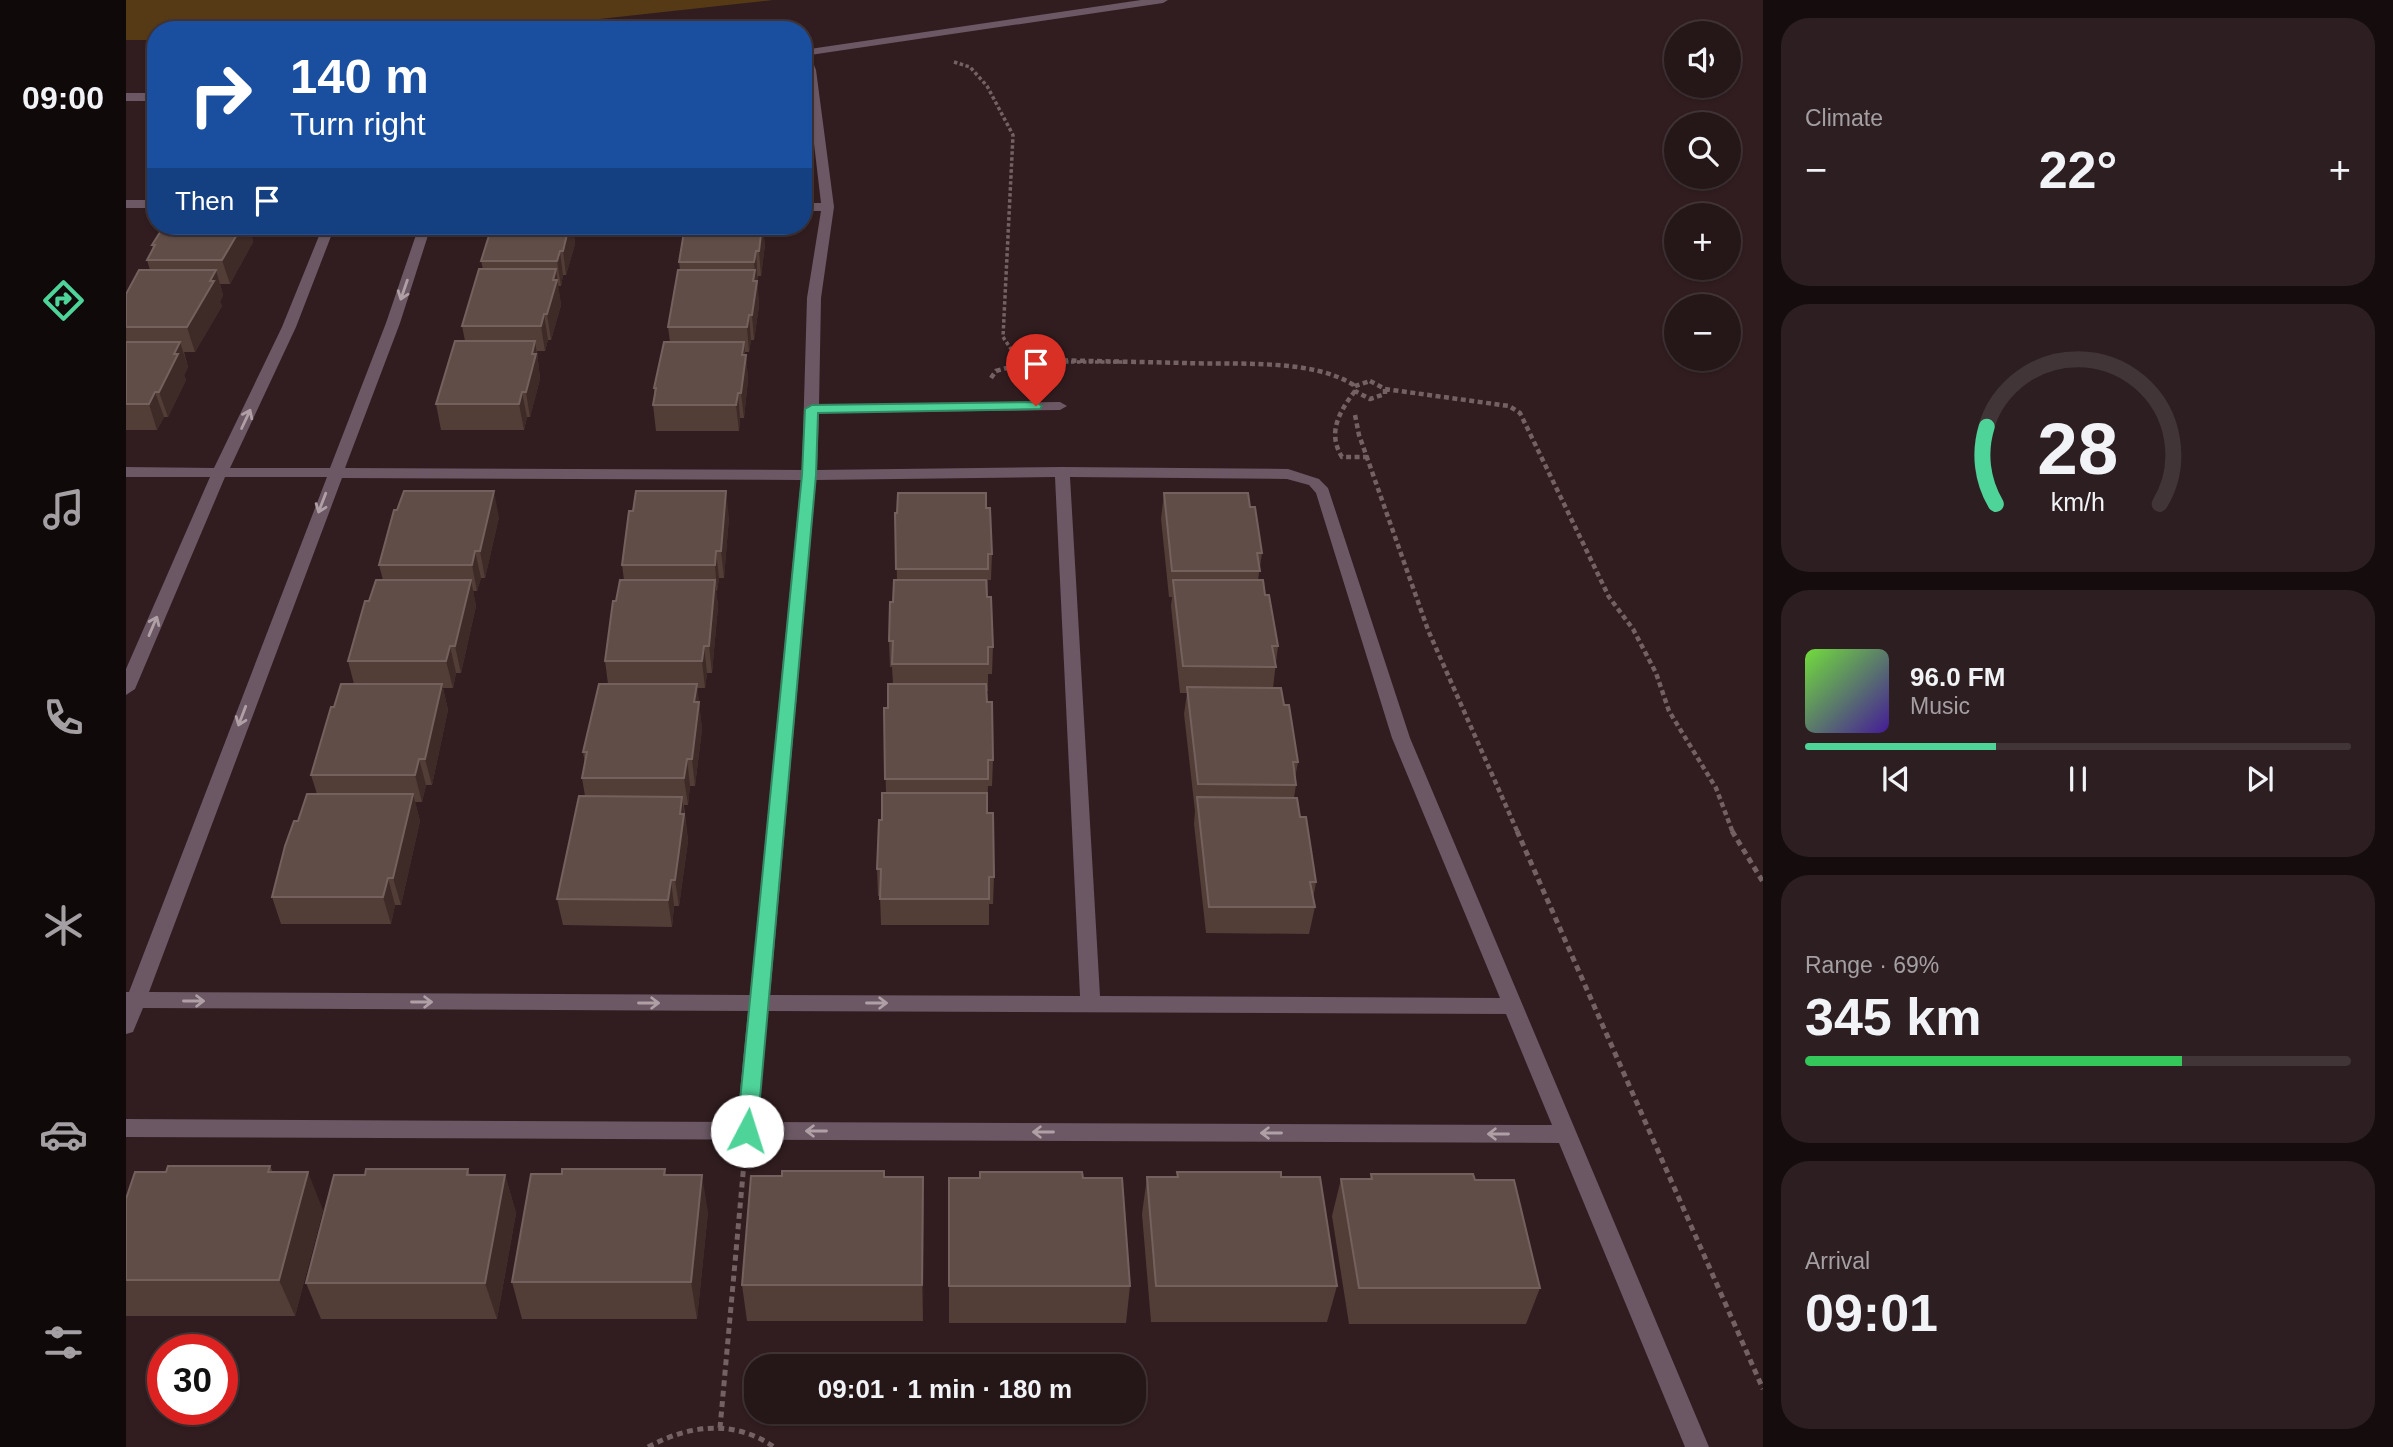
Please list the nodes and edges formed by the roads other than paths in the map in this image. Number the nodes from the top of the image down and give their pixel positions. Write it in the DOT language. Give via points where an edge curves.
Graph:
graph roads {
  1 [pos="1163,0"];
  2 [pos="812,52"];
  3 [pos="812,85"];
  4 [pos="126,97"];
  5 [pos="147,97"];
  6 [pos="126,204"];
  7 [pos="147,204"];
  8 [pos="812,207"];
  9 [pos="828,207"];
  10 [pos="325,235"];
  11 [pos="422,235"];
  12 [pos="1059,406"];
  13 [pos="812,409"];
  14 [pos="126,472"];
  15 [pos="220,472"];
  16 [pos="334,472"];
  17 [pos="1062,472"];
  18 [pos="809,475"];
  19 [pos="126,689"];
  20 [pos="131,1000"];
  21 [pos="759,1003"];
  22 [pos="1090,1004"];
  23 [pos="1513,1006"];
  24 [pos="126,1026"];
  25 [pos="126,1128"];
  26 [pos="747,1131"];
  27 [pos="1567,1134"];
  28 [pos="1697,1447"];
  1 -- 2 [label="street"];
  3 -- 9 [label="street"];
  4 -- 5 [label="street"];
  6 -- 7 [label="street"];
  8 -- 9 [label="street"];
  9 -- 13 [label="street" via="814,298"];
  15 -- 10 [label="street, one-way" via="289,327"];
  11 -- 16 [label="street, one-way"];
  12 -- 13 [label="street"];
  13 -- 18 [label="street"];
  14 -- 15 [label="street"];
  15 -- 16 [label="street"];
  19 -- 15 [label="street, one-way"];
  16 -- 18 [label="street"];
  16 -- 20 [label="street, one-way"];
  17 -- 18 [label="street"];
  17 -- 22 [label="street"];
  17 -- 23 [label="street" via="1288,474 1314,482 1323,491 1401,738"];
  18 -- 21 [label="street"];
  20 -- 21 [label="street, one-way"];
  20 -- 24 [label="street"];
  21 -- 22 [label="street, one-way"];
  21 -- 26 [label="street"];
  22 -- 23 [label="street"];
  23 -- 27 [label="street"];
  25 -- 26 [label="street"];
  27 -- 26 [label="street, one-way"];
  27 -- 28 [label="street"];
}
